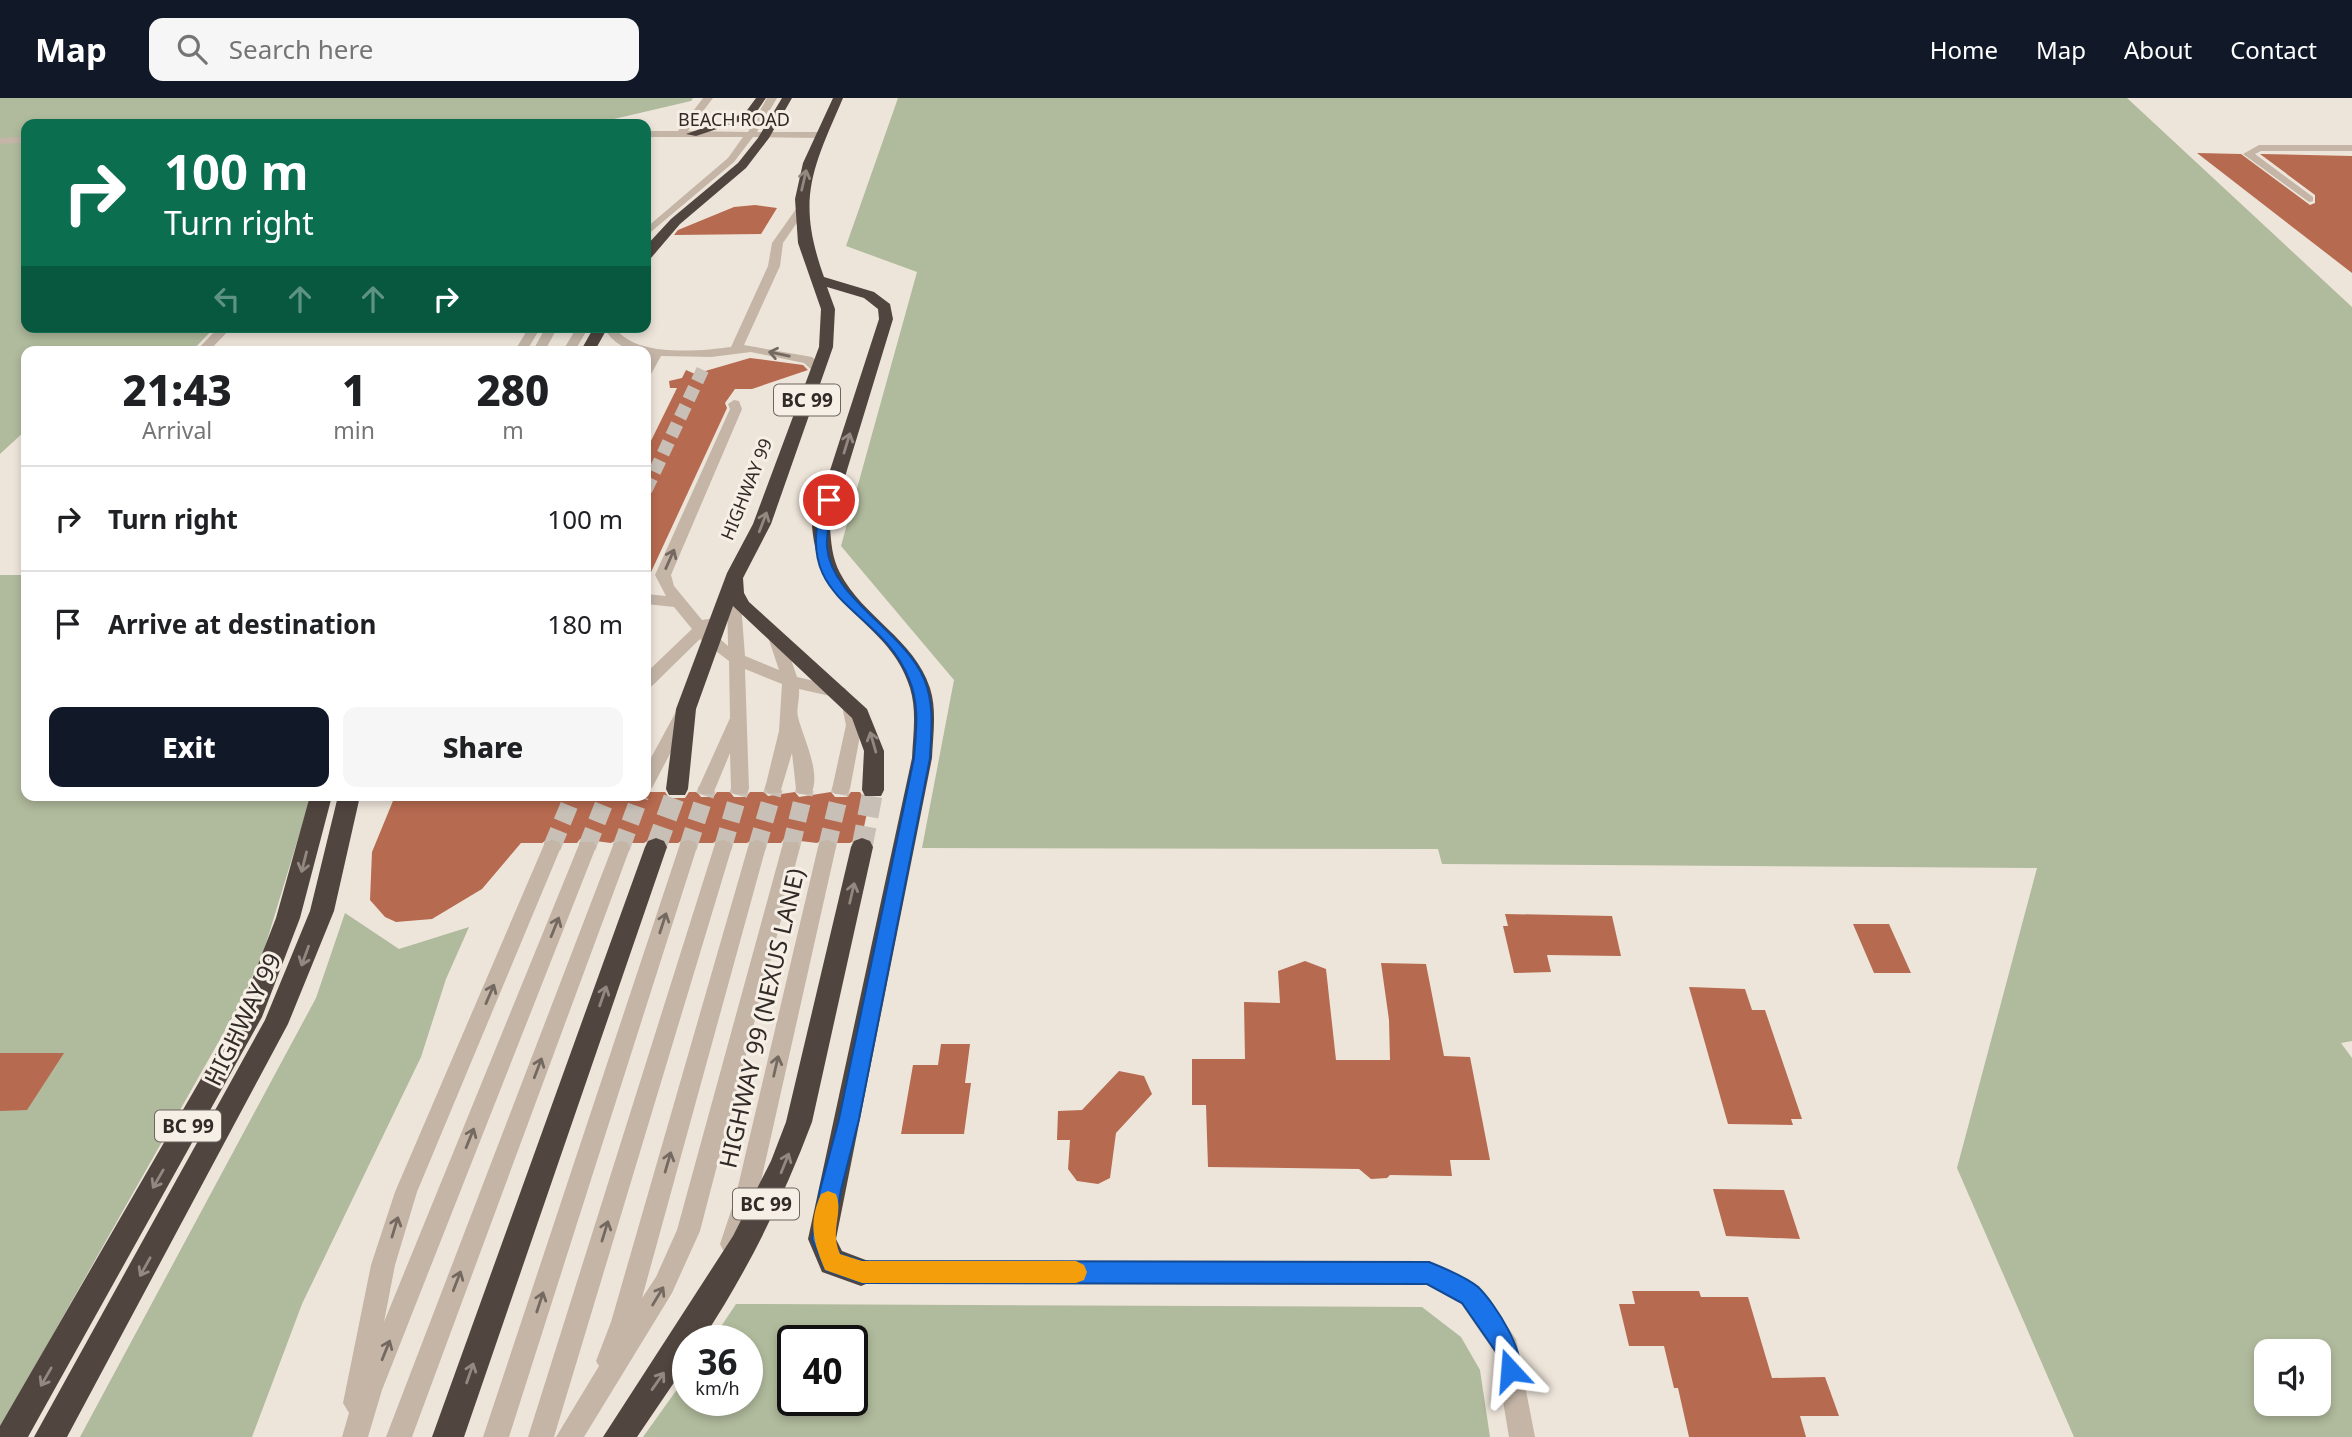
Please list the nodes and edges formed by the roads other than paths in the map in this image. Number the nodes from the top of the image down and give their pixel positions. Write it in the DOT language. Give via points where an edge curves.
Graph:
graph roads {
  1 [pos="708,98"];
  2 [pos="761,98"];
  3 [pos="772,98"];
  4 [pos="787,98"];
  5 [pos="838,98"];
  6 [pos="651,134"];
  7 [pos="687,134"];
  8 [pos="821,135"];
  9 [pos="759,138"];
  10 [pos="21,140"];
  11 [pos="0,141"];
  12 [pos="2352,148"];
  13 [pos="731,160"];
  14 [pos="2309,199"];
  15 [pos="800,211"];
  16 [pos="651,213"];
  17 [pos="651,229"];
  18 [pos="651,248"];
  19 [pos="819,280"];
  20 [pos="220,333"];
  21 [pos="613,333"];
  22 [pos="207,346"];
  23 [pos="634,346"];
  24 [pos="737,348"];
  25 [pos="651,353"];
  26 [pos="711,354"];
  27 [pos="704,369"];
  28 [pos="818,369"];
  29 [pos="734,404"];
  30 [pos="731,597"];
  31 [pos="651,599"];
  32 [pos="679,602"];
  33 [pos="706,636"];
  34 [pos="777,640"];
  35 [pos="739,660"];
  36 [pos="651,678"];
  37 [pos="792,682"];
  38 [pos="844,697"];
  39 [pos="686,709"];
  40 [pos="791,715"];
  41 [pos="736,716"];
  42 [pos="651,774"];
  43 [pos="774,788"];
  44 [pos="677,789"];
  45 [pos="707,789"];
  46 [pos="740,789"];
  47 [pos="805,789"];
  48 [pos="841,789"];
  49 [pos="873,790"];
  50 [pos="320,801"];
  51 [pos="348,801"];
  52 [pos="552,847"];
  53 [pos="587,847"];
  54 [pos="656,847"];
  55 [pos="688,847"];
  56 [pos="723,847"];
  57 [pos="757,847"];
  58 [pos="791,847"];
  59 [pos="827,847"];
  60 [pos="863,847"];
  61 [pos="621,848"];
  62 [pos="862,1272"];
  63 [pos="698,1317"];
  64 [pos="571,1435"];
  65 [pos="11,1437"];
  66 [pos="50,1437"];
  67 [pos="349,1437"];
  68 [pos="355,1437"];
  69 [pos="399,1437"];
  70 [pos="448,1437"];
  71 [pos="496,1437"];
  72 [pos="541,1437"];
  73 [pos="619,1437"];
  74 [pos="1522,1437"];
  1 -- 7 [label="street"];
  2 -- 7 [label="highway" via="749,115"];
  3 -- 9 [label="street"];
  4 -- 9 [label="highway"];
  5 -- 8 [label="highway, BC 99"];
  6 -- 7 [label="street, BEACH ROAD"];
  7 -- 9 [label="street, BEACH ROAD"];
  8 -- 9 [label="street, BEACH ROAD"];
  15 -- 8 [label="highway, HIGHWAY 99 / BC 99, one-way" via="802,187"];
  9 -- 13 [label="street"];
  9 -- 18 [label="highway" via="732,175 660,235"];
  10 -- 11 [label="street"];
  12 -- 14 [label="street" via="2259,148 2248,154"];
  13 -- 16 [label="street" via="702,174"];
  13 -- 17 [label="street"];
  15 -- 19 [label="highway, HIGHWAY 99 / BC 99" via="805,243"];
  15 -- 24 [label="street" via="773,252 774,266"];
  19 -- 28 [label="highway, HIGHWAY 99 / BC 99" via="830,328"];
  62 -- 19 [label="highway, one-way" via="832,1262 822,1239 922,758 925,710 918,680 905,657 838,588 820,550 821,526 886,319 885,307 869,295"];
  20 -- 22 [label="street"];
  21 -- 23 [label="street"];
  24 -- 26 [label="street"];
  28 -- 24 [label="street, one-way" via="808,360"];
  25 -- 26 [label="street"];
  26 -- 27 [label="street"];
  30 -- 28 [label="highway, HIGHWAY 99 / BC 99, one-way" via="736,573 762,524"];
  32 -- 29 [label="street, one-way" via="663,575 736,409"];
  30 -- 33 [label="highway, BC 99"];
  30 -- 34 [label="highway"];
  30 -- 35 [label="street"];
  31 -- 32 [label="street"];
  32 -- 33 [label="street"];
  33 -- 35 [label="street"];
  33 -- 36 [label="street"];
  33 -- 39 [label="highway, BC 99"];
  34 -- 37 [label="street"];
  34 -- 38 [label="highway"];
  35 -- 37 [label="street"];
  35 -- 41 [label="street"];
  37 -- 38 [label="street"];
  37 -- 40 [label="street"];
  38 -- 48 [label="street" via="853,725"];
  49 -- 38 [label="highway, one-way" via="877,758 873,742 860,714"];
  39 -- 42 [label="street"];
  39 -- 44 [label="highway, BC 99"];
  40 -- 43 [label="street"];
  40 -- 47 [label="street"];
  41 -- 45 [label="street"];
  41 -- 46 [label="street"];
  50 -- 65 [label="highway, BC 99, one-way" via="284,928 250,1017"];
  51 -- 66 [label="highway, HIGHWAY 99 / BC 99, one-way" via="322,911 281,1013"];
  67 -- 52 [label="street, one-way" via="383,1265 406,1192"];
  68 -- 53 [label="street, one-way" via="369,1390"];
  70 -- 54 [label="highway, one-way"];
  71 -- 55 [label="street, one-way"];
  72 -- 56 [label="street, one-way"];
  64 -- 57 [label="street, one-way" via="623,1322"];
  64 -- 58 [label="street, one-way" via="659,1295 684,1241"];
  63 -- 59 [label="street, HIGHWAY 99 (NEXUS LANE), one-way" via="741,1221"];
  63 -- 60 [label="highway, BC 99, one-way" via="758,1219 790,1149"];
  69 -- 61 [label="street, one-way"];
  62 -- 74 [label="street" via="1429,1273 1470,1295 1507,1348"];
  73 -- 63 [label="highway, BC 99, one-way"];
}
